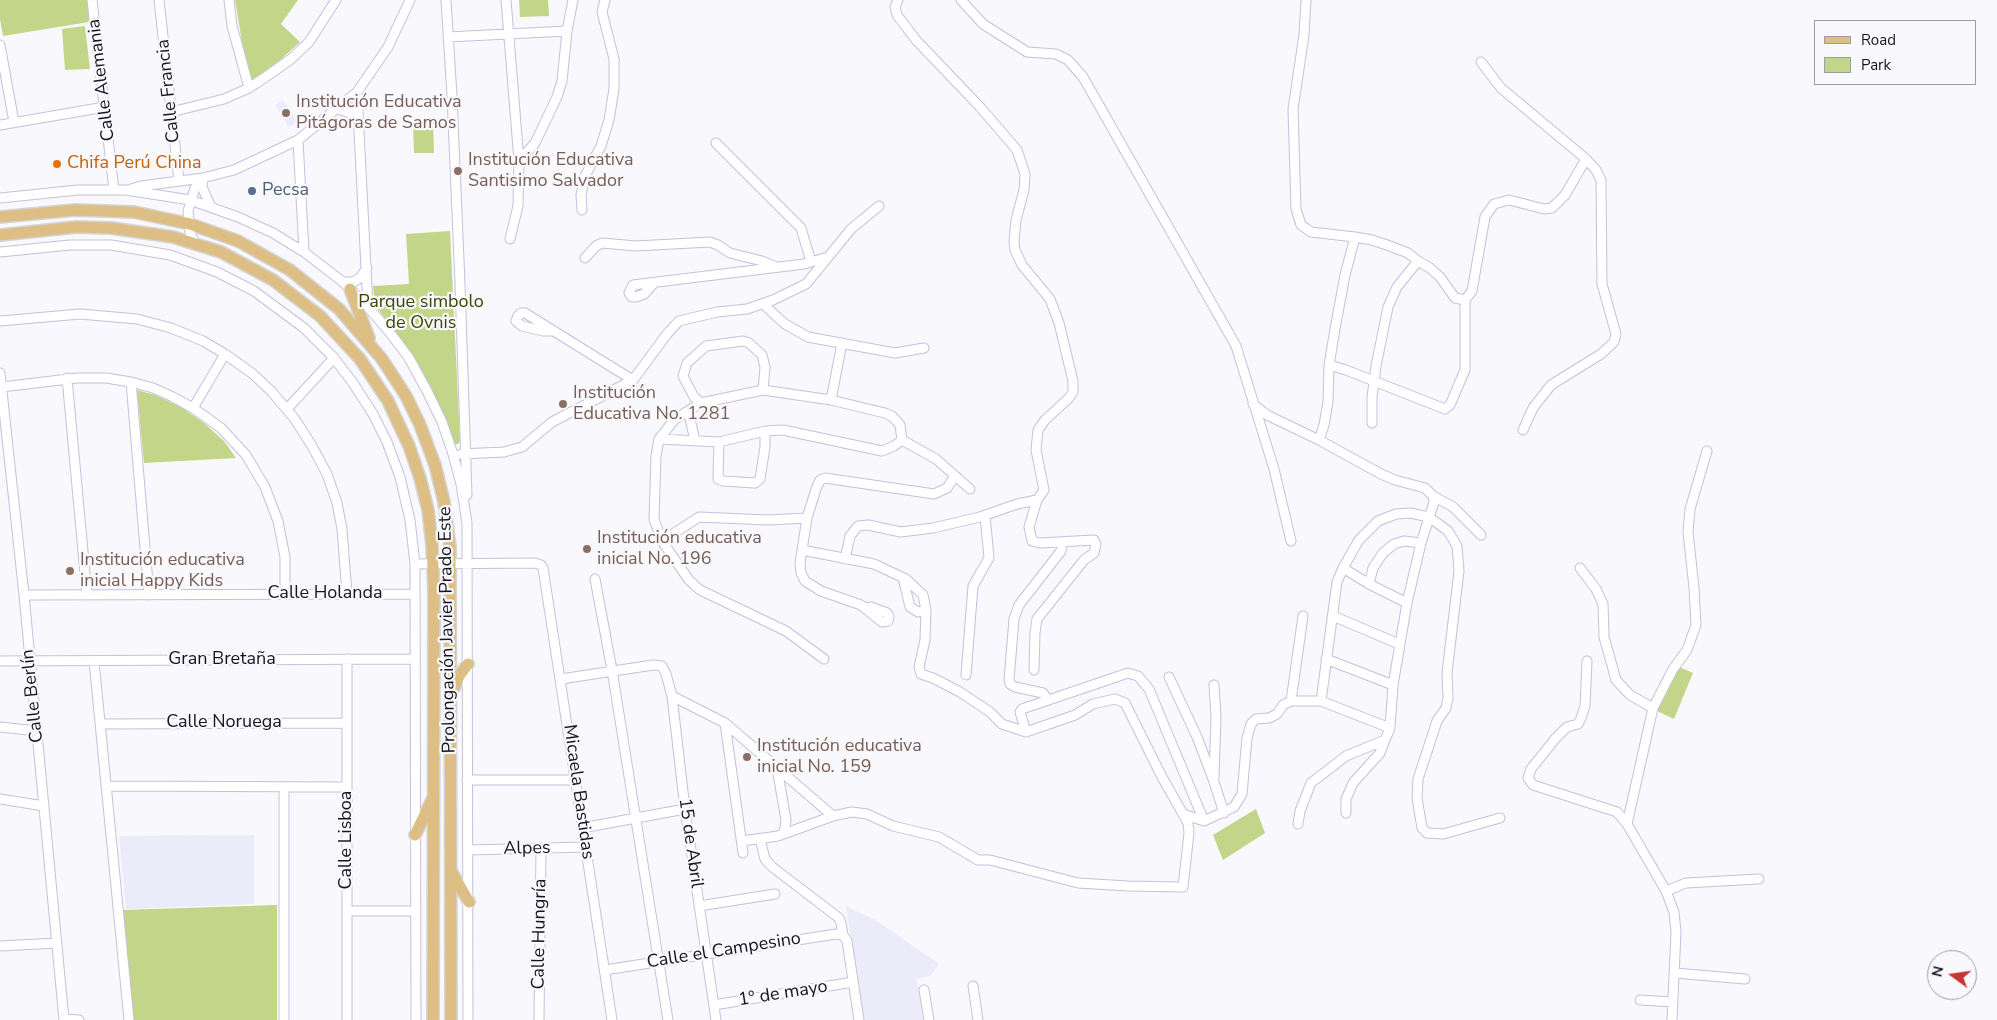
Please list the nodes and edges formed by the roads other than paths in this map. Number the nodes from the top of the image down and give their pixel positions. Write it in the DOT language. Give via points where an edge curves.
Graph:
graph roads {
  1 [pos="92,0"];
  2 [pos="159,0"];
  3 [pos="229,0"];
  4 [pos="336,0"];
  5 [pos="410,0"];
  6 [pos="446,0"];
  7 [pos="506,0"];
  8 [pos="573,0"];
  9 [pos="605,0"];
  10 [pos="898,0"];
  11 [pos="961,0"];
  12 [pos="1306,0"];
  13 [pos="567,31"];
  14 [pos="509,32"];
  15 [pos="448,37"];
  16 [pos="0,45"];
  17 [pos="1482,62"];
  18 [pos="249,88"];
  19 [pos="357,92"];
  20 [pos="105,107"];
  21 [pos="337,109"];
  22 [pos="171,112"];
  23 [pos="358,115"];
  24 [pos="14,122"];
  25 [pos="0,125"];
  26 [pos="298,140"];
  27 [pos="716,143"];
  28 [pos="1586,160"];
  29 [pos="520,161"];
  30 [pos="203,178"];
  31 [pos="179,182"];
  32 [pos="114,190"];
  33 [pos="126,190"];
  34 [pos="0,198"];
  35 [pos="190,200"];
  36 [pos="879,206"];
  37 [pos="211,207"];
  38 [pos="582,210"];
  39 [pos="0,217"];
  40 [pos="190,224"];
  41 [pos="0,235"];
  42 [pos="1355,237"];
  43 [pos="510,239"];
  44 [pos="195,243"];
  45 [pos="0,252"];
  46 [pos="304,252"];
  47 [pos="828,257"];
  48 [pos="585,258"];
  49 [pos="1418,261"];
  50 [pos="811,262"];
  51 [pos="774,266"];
  52 [pos="367,268"];
  53 [pos="654,283"];
  54 [pos="347,286"];
  55 [pos="1465,300"];
  56 [pos="763,304"];
  57 [pos="368,306"];
  58 [pos="0,321"];
  59 [pos="554,331"];
  60 [pos="842,343"];
  61 [pos="372,346"];
  62 [pos="924,348"];
  63 [pos="225,354"];
  64 [pos="334,358"];
  65 [pos="1329,365"];
  66 [pos="0,373"];
  67 [pos="67,378"];
  68 [pos="634,380"];
  69 [pos="1374,380"];
  70 [pos="131,382"];
  71 [pos="2,387"];
  72 [pos="763,390"];
  73 [pos="830,400"];
  74 [pos="700,403"];
  75 [pos="1253,404"];
  76 [pos="193,408"];
  77 [pos="287,409"];
  78 [pos="688,411"];
  79 [pos="1372,423"];
  80 [pos="1524,430"];
  81 [pos="765,431"];
  82 [pos="659,440"];
  83 [pos="695,440"];
  84 [pos="902,440"];
  85 [pos="1319,440"];
  86 [pos="719,442"];
  87 [pos="1707,452"];
  88 [pos="453,454"];
  89 [pos="467,454"];
  90 [pos="955,476"];
  91 [pos="970,489"];
  92 [pos="1433,496"];
  93 [pos="1037,500"];
  94 [pos="986,515"];
  95 [pos="1429,517"];
  96 [pos="807,518"];
  97 [pos="467,523"];
  98 [pos="1481,535"];
  99 [pos="662,541"];
  100 [pos="1291,541"];
  101 [pos="1060,542"];
  102 [pos="1421,543"];
  103 [pos="802,550"];
  104 [pos="845,559"];
  105 [pos="415,564"];
  106 [pos="433,564"];
  107 [pos="451,564"];
  108 [pos="468,565"];
  109 [pos="1343,568"];
  110 [pos="1580,568"];
  111 [pos="903,578"];
  112 [pos="595,579"];
  113 [pos="1369,584"];
  114 [pos="285,594"];
  115 [pos="347,594"];
  116 [pos="415,594"];
  117 [pos="87,595"];
  118 [pos="149,595"];
  119 [pos="24,596"];
  120 [pos="1407,603"];
  121 [pos="866,608"];
  122 [pos="926,610"];
  123 [pos="1303,616"];
  124 [pos="1333,616"];
  125 [pos="1399,644"];
  126 [pos="346,659"];
  127 [pos="415,659"];
  128 [pos="824,659"];
  129 [pos="1326,659"];
  130 [pos="0,661"];
  131 [pos="29,661"];
  132 [pos="94,661"];
  133 [pos="1587,661"];
  134 [pos="468,664"];
  135 [pos="612,670"];
  136 [pos="1034,670"];
  137 [pos="966,675"];
  138 [pos="1169,677"];
  139 [pos="561,679"];
  140 [pos="1214,685"];
  141 [pos="1393,686"];
  142 [pos="450,696"];
  143 [pos="672,696"];
  144 [pos="1048,700"];
  145 [pos="1291,701"];
  146 [pos="1320,701"];
  147 [pos="1653,708"];
  148 [pos="347,723"];
  149 [pos="725,723"];
  150 [pos="101,724"];
  151 [pos="0,727"];
  152 [pos="1390,728"];
  153 [pos="37,732"];
  154 [pos="1026,732"];
  155 [pos="1385,740"];
  156 [pos="777,768"];
  157 [pos="1214,779"];
  158 [pos="467,780"];
  159 [pos="576,780"];
  160 [pos="107,786"];
  161 [pos="284,787"];
  162 [pos="347,787"];
  163 [pos="434,797"];
  164 [pos="0,799"];
  165 [pos="44,806"];
  166 [pos="685,809"];
  167 [pos="1224,813"];
  168 [pos="1346,813"];
  169 [pos="1183,814"];
  170 [pos="833,816"];
  171 [pos="635,818"];
  172 [pos="1500,818"];
  173 [pos="1204,821"];
  174 [pos="1298,824"];
  175 [pos="1627,824"];
  176 [pos="582,828"];
  177 [pos="784,834"];
  178 [pos="415,835"];
  179 [pos="760,839"];
  180 [pos="742,841"];
  181 [pos="586,848"];
  182 [pos="541,849"];
  183 [pos="468,850"];
  184 [pos="743,853"];
  185 [pos="451,871"];
  186 [pos="1759,878"];
  187 [pos="1666,891"];
  188 [pos="776,894"];
  189 [pos="469,902"];
  190 [pos="699,906"];
  191 [pos="347,911"];
  192 [pos="416,911"];
  193 [pos="843,935"];
  194 [pos="57,942"];
  195 [pos="0,946"];
  196 [pos="706,954"];
  197 [pos="658,961"];
  198 [pos="605,970"];
  199 [pos="1674,973"];
  200 [pos="1745,979"];
  201 [pos="853,982"];
  202 [pos="973,986"];
  203 [pos="924,990"];
  204 [pos="1640,1000"];
  205 [pos="1673,1002"];
  206 [pos="714,1005"];
  207 [pos="64,1019"];
  208 [pos="79,1020"];
  209 [pos="129,1020"];
  210 [pos="284,1020"];
  211 [pos="347,1020"];
  212 [pos="416,1020"];
  213 [pos="433,1020"];
  214 [pos="451,1020"];
  215 [pos="468,1020"];
  216 [pos="539,1020"];
  217 [pos="612,1020"];
  218 [pos="668,1020"];
  219 [pos="716,1020"];
  220 [pos="859,1020"];
  221 [pos="929,1020"];
  222 [pos="978,1020"];
  223 [pos="1672,1020"];
  1 -- 20 [label="street, Calle Alemania"];
  2 -- 22 [label="street, Calle Francia"];
  3 -- 18 [label="street" via="232,26"];
  4 -- 18 [label="street" via="306,44 291,59"];
  5 -- 19 [label="street" via="388,47"];
  6 -- 15 [label="street"];
  7 -- 14 [label="street"];
  8 -- 13 [label="street"];
  9 -- 38 [label="street" via="602,12 614,59 614,89 601,146 585,176"];
  10 -- 93 [label="street" via="895,7 897,16 1017,150 1024,174 1015,250 1022,265 1050,299 1060,323 1073,381 1073,392 1069,398 1038,430 1036,450 1044,490"];
  11 -- 75 [label="street" via="983,24 1012,43 1027,52 1056,54 1068,60 1083,77 1236,346"];
  12 -- 42 [label="street" via="1293,109 1296,209 1301,224 1311,232"];
  13 -- 14 [label="street"];
  13 -- 29 [label="street" via="562,81 557,96 535,143"];
  14 -- 15 [label="street"];
  14 -- 29 [label="street"];
  15 -- 89 [label="street"];
  16 -- 24 [label="street"];
  17 -- 28 [label="street" via="1501,88"];
  18 -- 22 [label="street" via="196,108"];
  19 -- 21 [label="street"];
  19 -- 23 [label="street"];
  20 -- 24 [label="street"];
  20 -- 32 [label="street, Calle Alemania"];
  21 -- 23 [label="street"];
  21 -- 26 [label="street"];
  22 -- 31 [label="street, Calle Francia"];
  23 -- 52 [label="street"];
  24 -- 25 [label="street"];
  26 -- 30 [label="street" via="234,170"];
  26 -- 46 [label="street"];
  27 -- 50 [label="street" via="801,228"];
  28 -- 55 [label="street" via="1565,196 1552,208 1509,200 1494,204 1485,216 1472,291"];
  28 -- 80 [label="street" via="1601,180 1602,284 1616,334 1614,342 1601,354 1551,385 1533,408"];
  29 -- 43 [label="street" via="518,206"];
  30 -- 31 [label="street"];
  30 -- 35 [label="street"];
  30 -- 37 [label="street" via="202,187"];
  31 -- 33 [label="street"];
  32 -- 33 [label="street, Prolongación Javier Prado Este"];
  32 -- 34 [label="street, Prolongación Javier Prado Este" via="78,190"];
  33 -- 35 [label="street, Prolongación Javier Prado Este"];
  35 -- 37 [label="street, Prolongación Javier Prado Este"];
  35 -- 40 [label="street"];
  36 -- 47 [label="street" via="851,229"];
  37 -- 46 [label="street, Prolongación Javier Prado Este" via="273,233"];
  39 -- 40 [label="main road, Prolongación Javier Prado Este" via="96,210 134,212"];
  40 -- 44 [label="street"];
  40 -- 61 [label="main road, Prolongación Javier Prado Este" via="238,241 290,270 339,309"];
  41 -- 44 [label="main road, Prolongación Javier Prado Este" via="76,227 111,228 151,232"];
  42 -- 49 [label="street" via="1387,244"];
  42 -- 65 [label="street"];
  44 -- 106 [label="main road, Prolongación Javier Prado Este" via="239,260 289,291 320,316 360,359 388,401 410,446 426,502"];
  45 -- 64 [label="street, Prolongación Javier Prado Este" via="90,244 130,247 184,259 236,281 272,302"];
  46 -- 54 [label="street, Prolongación Javier Prado Este"];
  47 -- 50 [label="street"];
  47 -- 56 [label="street" via="806,284"];
  48 -- 51 [label="street" via="602,243 636,246 710,242 730,254"];
  49 -- 55 [label="street" via="1440,277 1455,298"];
  49 -- 69 [label="street" via="1397,287 1388,307"];
  50 -- 51 [label="street"];
  51 -- 53 [label="street"];
  52 -- 54 [label="street" via="360,278"];
  52 -- 57 [label="street"];
  54 -- 57 [label="street, Prolongación Javier Prado Este"];
  54 -- 61 [label="main road"];
  55 -- 69 [label="street" via="1465,370 1450,405 1445,409 1438,408"];
  56 -- 60 [label="street" via="785,324 808,337"];
  56 -- 68 [label="street" via="679,321"];
  57 -- 88 [label="street, Prolongación Javier Prado Este" via="392,334 423,382"];
  58 -- 63 [label="street" via="66,314 120,316 171,328"];
  59 -- 68 [label="street"];
  60 -- 62 [label="street" via="896,354"];
  60 -- 73 [label="street"];
  61 -- 107 [label="main road, Prolongación Javier Prado Este" via="406,396 430,451 444,502"];
  63 -- 76 [label="street"];
  63 -- 77 [label="street" via="253,374"];
  64 -- 77 [label="street"];
  64 -- 105 [label="street, Prolongación Javier Prado Este" via="358,390 387,442 400,477 410,520"];
  65 -- 69 [label="street"];
  65 -- 85 [label="street" via="1328,402"];
  66 -- 71 [label="street, Calle Berlín"];
  67 -- 70 [label="street"];
  67 -- 71 [label="street"];
  67 -- 117 [label="street"];
  68 -- 89 [label="street" via="552,422 522,447 504,452"];
  69 -- 79 [label="street"];
  70 -- 76 [label="street" via="163,392"];
  70 -- 118 [label="street"];
  71 -- 119 [label="street, Calle Berlín"];
  72 -- 73 [label="street"];
  72 -- 74 [label="street"];
  72 -- 74 [label="street" via="765,367 762,355 749,343 706,346 686,363 683,376"];
  73 -- 84 [label="street" via="892,416 900,424"];
  74 -- 78 [label="street"];
  75 -- 85 [label="street" via="1267,415"];
  75 -- 100 [label="street" via="1279,485"];
  76 -- 114 [label="street" via="221,428 246,455 265,487 280,530 285,557"];
  77 -- 115 [label="street" via="312,446 332,488 342,529"];
  78 -- 82 [label="street" via="675,418"];
  78 -- 83 [label="street"];
  81 -- 84 [label="street" via="783,430 882,451"];
  81 -- 86 [label="street"];
  81 -- 86 [label="street" via="766,448 760,479 755,483 718,479"];
  82 -- 83 [label="street"];
  82 -- 99 [label="street" via="654,519"];
  83 -- 86 [label="street"];
  84 -- 90 [label="street" via="936,459"];
  85 -- 92 [label="street" via="1381,474 1425,488"];
  87 -- 147 [label="street" via="1690,509 1688,532 1696,625 1687,650 1673,668"];
  88 -- 89 [label="street"];
  88 -- 97 [label="street, Prolongación Javier Prado Este"];
  89 -- 97 [label="street"];
  90 -- 91 [label="street"];
  90 -- 96 [label="street" via="947,488 934,494 825,478 820,480"];
  92 -- 95 [label="street"];
  92 -- 98 [label="street" via="1453,507"];
  93 -- 94 [label="street"];
  93 -- 101 [label="street" via="1029,528 1032,541"];
  94 -- 104 [label="street" via="934,528 901,532 858,526 850,536"];
  94 -- 137 [label="street" via="989,558 973,586"];
  95 -- 102 [label="street"];
  95 -- 109 [label="street" via="1396,514 1378,521 1359,540"];
  95 -- 172 [label="street" via="1448,531 1456,546 1459,571 1448,698 1418,779 1417,798 1422,828 1427,833 1443,834"];
  96 -- 99 [label="street" via="699,517"];
  96 -- 103 [label="street"];
  97 -- 108 [label="street, Prolongación Javier Prado Este"];
  99 -- 128 [label="street" via="689,580 700,590 786,631"];
  101 -- 136 [label="street" via="1094,540 1096,544 1094,553 1084,560 1037,618"];
  101 -- 144 [label="street" via="1061,551 1019,605 1014,620 1009,680 1015,687 1043,694"];
  102 -- 113 [label="street" via="1404,541 1394,544 1373,568"];
  102 -- 120 [label="street"];
  103 -- 104 [label="street"];
  103 -- 121 [label="street" via="801,573 805,581 821,591"];
  104 -- 111 [label="street" via="874,564"];
  105 -- 106 [label="street"];
  105 -- 116 [label="street, Prolongación Javier Prado Este"];
  106 -- 107 [label="street"];
  106 -- 163 [label="main road, Prolongación Javier Prado Este"];
  107 -- 108 [label="street"];
  107 -- 142 [label="main road, Prolongación Javier Prado Este"];
  108 -- 134 [label="street, Prolongación Javier Prado Este"];
  108 -- 139 [label="street, Micaela Bastidas" via="542,565"];
  109 -- 113 [label="street"];
  109 -- 124 [label="street" via="1337,582"];
  110 -- 147 [label="street" via="1603,604 1604,637 1616,680 1630,694"];
  111 -- 122 [label="street" via="923,595"];
  111 -- 122 [label="street" via="910,606 918,612"];
  112 -- 135 [label="street"];
  113 -- 120 [label="street"];
  114 -- 115 [label="street, Calle Holanda"];
  114 -- 118 [label="street, Calle Holanda"];
  115 -- 116 [label="street, Calle Holanda"];
  116 -- 127 [label="street, Prolongación Javier Prado Este"];
  117 -- 118 [label="street, Calle Holanda"];
  117 -- 119 [label="street, Calle Holanda"];
  119 -- 131 [label="street, Calle Berlín"];
  120 -- 125 [label="street"];
  122 -- 154 [label="street" via="925,640 919,667 921,674 960,692 1002,724"];
  123 -- 145 [label="street"];
  124 -- 125 [label="street"];
  124 -- 129 [label="street"];
  125 -- 141 [label="street"];
  126 -- 127 [label="street, Gran Bretaña"];
  126 -- 132 [label="street, Gran Bretaña"];
  126 -- 148 [label="street, Calle Lisboa"];
  127 -- 178 [label="street, Prolongación Javier Prado Este"];
  129 -- 141 [label="street"];
  129 -- 146 [label="street"];
  130 -- 131 [label="street, Gran Bretaña"];
  131 -- 132 [label="street, Gran Bretaña"];
  131 -- 153 [label="street, Calle Berlín"];
  132 -- 150 [label="street"];
  133 -- 175 [label="street" via="1585,706 1578,724 1555,739 1531,769 1528,778 1533,785 1616,812"];
  134 -- 142 [label="main road"];
  134 -- 158 [label="street, Prolongación Javier Prado Este"];
  135 -- 139 [label="street"];
  135 -- 143 [label="street, 15 de Abril" via="662,666"];
  135 -- 171 [label="street"];
  138 -- 157 [label="street"];
  139 -- 159 [label="street, Micaela Bastidas"];
  140 -- 157 [label="street"];
  141 -- 152 [label="street"];
  142 -- 185 [label="main road, Prolongación Javier Prado Este"];
  143 -- 149 [label="street"];
  143 -- 166 [label="street, 15 de Abril"];
  144 -- 154 [label="street" via="1020,710"];
  144 -- 173 [label="street" via="1128,673 1138,676 1149,688"];
  145 -- 146 [label="street"];
  145 -- 167 [label="street" via="1283,705 1277,714 1256,719 1251,724 1242,794 1234,807"];
  146 -- 152 [label="street"];
  147 -- 175 [label="street"];
  148 -- 150 [label="street, Calle Noruega"];
  148 -- 162 [label="street, Calle Lisboa"];
  149 -- 156 [label="street"];
  149 -- 180 [label="street"];
  150 -- 160 [label="street"];
  151 -- 153 [label="street"];
  152 -- 155 [label="street"];
  153 -- 165 [label="street, Calle Berlín"];
  154 -- 169 [label="street" via="1075,715 1093,704 1115,699 1125,703"];
  155 -- 168 [label="street" via="1380,753 1353,783 1346,800"];
  155 -- 174 [label="street" via="1346,756 1311,783"];
  156 -- 170 [label="street"];
  156 -- 177 [label="street" via="786,820"];
  157 -- 167 [label="street"];
  158 -- 159 [label="street"];
  158 -- 183 [label="street, Prolongación Javier Prado Este"];
  159 -- 176 [label="street, Micaela Bastidas"];
  160 -- 161 [label="street"];
  160 -- 209 [label="street"];
  161 -- 162 [label="street"];
  161 -- 210 [label="street"];
  162 -- 191 [label="street, Calle Lisboa"];
  163 -- 178 [label="main road"];
  163 -- 213 [label="main road, Prolongación Javier Prado Este"];
  164 -- 165 [label="street"];
  165 -- 194 [label="street, Calle Berlín"];
  166 -- 171 [label="street"];
  166 -- 190 [label="street, 15 de Abril"];
  167 -- 173 [label="street"];
  169 -- 170 [label="street" via="1189,833 1182,887 1078,883 990,860 978,860 939,837 892,826 867,814 852,812"];
  169 -- 173 [label="street"];
  170 -- 177 [label="street"];
  171 -- 176 [label="street"];
  171 -- 197 [label="street"];
  175 -- 187 [label="street"];
  176 -- 181 [label="street, Micaela Bastidas"];
  177 -- 179 [label="street"];
  178 -- 192 [label="street, Prolongación Javier Prado Este"];
  179 -- 180 [label="street"];
  179 -- 193 [label="street" via="765,859 771,866 839,918"];
  180 -- 184 [label="street"];
  181 -- 182 [label="street, Alpes"];
  181 -- 198 [label="street, Micaela Bastidas"];
  182 -- 183 [label="street, Alpes"];
  182 -- 216 [label="street, Calle Hungría"];
  183 -- 189 [label="street, Prolongación Javier Prado Este"];
  185 -- 189 [label="main road"];
  185 -- 214 [label="main road, Prolongación Javier Prado Este"];
  186 -- 187 [label="street" via="1686,883"];
  187 -- 199 [label="street" via="1676,922"];
  188 -- 190 [label="street"];
  189 -- 215 [label="street, Prolongación Javier Prado Este"];
  190 -- 196 [label="street, 15 de Abril"];
  191 -- 192 [label="street"];
  191 -- 211 [label="street, Calle Lisboa"];
  192 -- 212 [label="street, Prolongación Javier Prado Este"];
  193 -- 196 [label="street, Calle el Campesino"];
  193 -- 201 [label="street"];
  194 -- 195 [label="street"];
  194 -- 207 [label="street, Calle Berlín"];
  196 -- 197 [label="street, Calle el Campesino"];
  196 -- 206 [label="street, 15 de Abril"];
  197 -- 198 [label="street, Calle el Campesino"];
  197 -- 218 [label="street"];
  198 -- 217 [label="street, Micaela Bastidas"];
  199 -- 200 [label="street"];
  199 -- 205 [label="street"];
  201 -- 206 [label="street, 1º de mayo"];
  201 -- 220 [label="street"];
  202 -- 222 [label="street"];
  203 -- 221 [label="street"];
  204 -- 205 [label="street"];
  205 -- 223 [label="street"];
  206 -- 219 [label="street, 15 de Abril"];
  207 -- 208 [label="street"];
}
